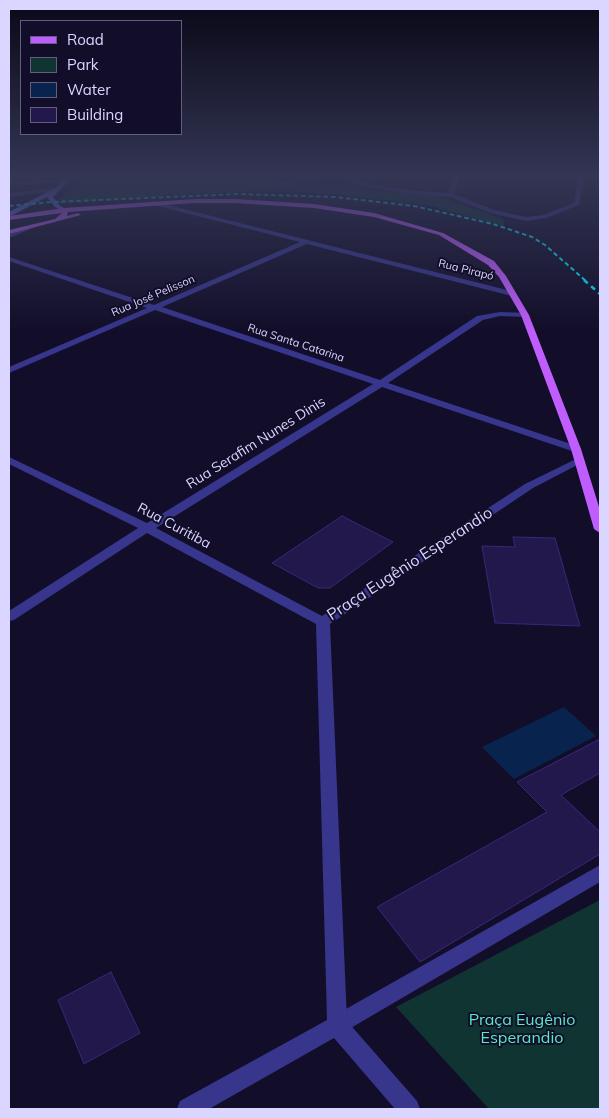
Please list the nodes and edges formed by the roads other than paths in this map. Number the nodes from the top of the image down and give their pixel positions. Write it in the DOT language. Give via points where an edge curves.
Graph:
graph roads {
  1 [pos="25,229"];
  2 [pos="256,229"];
  3 [pos="424,229"];
  4 [pos="9,236"];
  5 [pos="307,242"];
  6 [pos="9,259"];
  7 [pos="512,294"];
  8 [pos="155,308"];
  9 [pos="525,315"];
  10 [pos="9,370"];
  11 [pos="382,383"];
  12 [pos="578,455"];
  13 [pos="9,460"];
  14 [pos="147,528"];
  15 [pos="600,529"];
  16 [pos="9,617"];
  17 [pos="323,622"];
  18 [pos="600,873"];
  19 [pos="337,1025"];
  20 [pos="188,1109"];
  21 [pos="409,1109"];
  1 -- 4 [label="street"];
  2 -- 5 [label="street, Rua Pirapó"];
  3 -- 7 [label="main road" via="441,234 491,262"];
  5 -- 7 [label="street, Rua Pirapó"];
  5 -- 8 [label="street, Rua José Pelisson"];
  6 -- 8 [label="street, Rua Santa Catarina"];
  7 -- 9 [label="main road"];
  8 -- 10 [label="street, Rua José Pelisson"];
  8 -- 11 [label="street, Rua Santa Catarina"];
  9 -- 11 [label="street, Rua Serafim Nunes Dinis" via="500,314 480,318"];
  9 -- 12 [label="main road"];
  11 -- 12 [label="street, Rua Santa Catarina"];
  11 -- 14 [label="street, Rua Serafim Nunes Dinis"];
  12 -- 15 [label="main road"];
  12 -- 17 [label="street, Praça Eugênio Esperandio"];
  13 -- 14 [label="street, Rua Curitiba"];
  14 -- 16 [label="street, Rua Serafim Nunes Dinis"];
  14 -- 17 [label="street, Rua Curitiba"];
  17 -- 19 [label="street, Praça Eugênio Esperandio"];
  18 -- 19 [label="street"];
  19 -- 20 [label="street"];
  19 -- 21 [label="street"];
}
